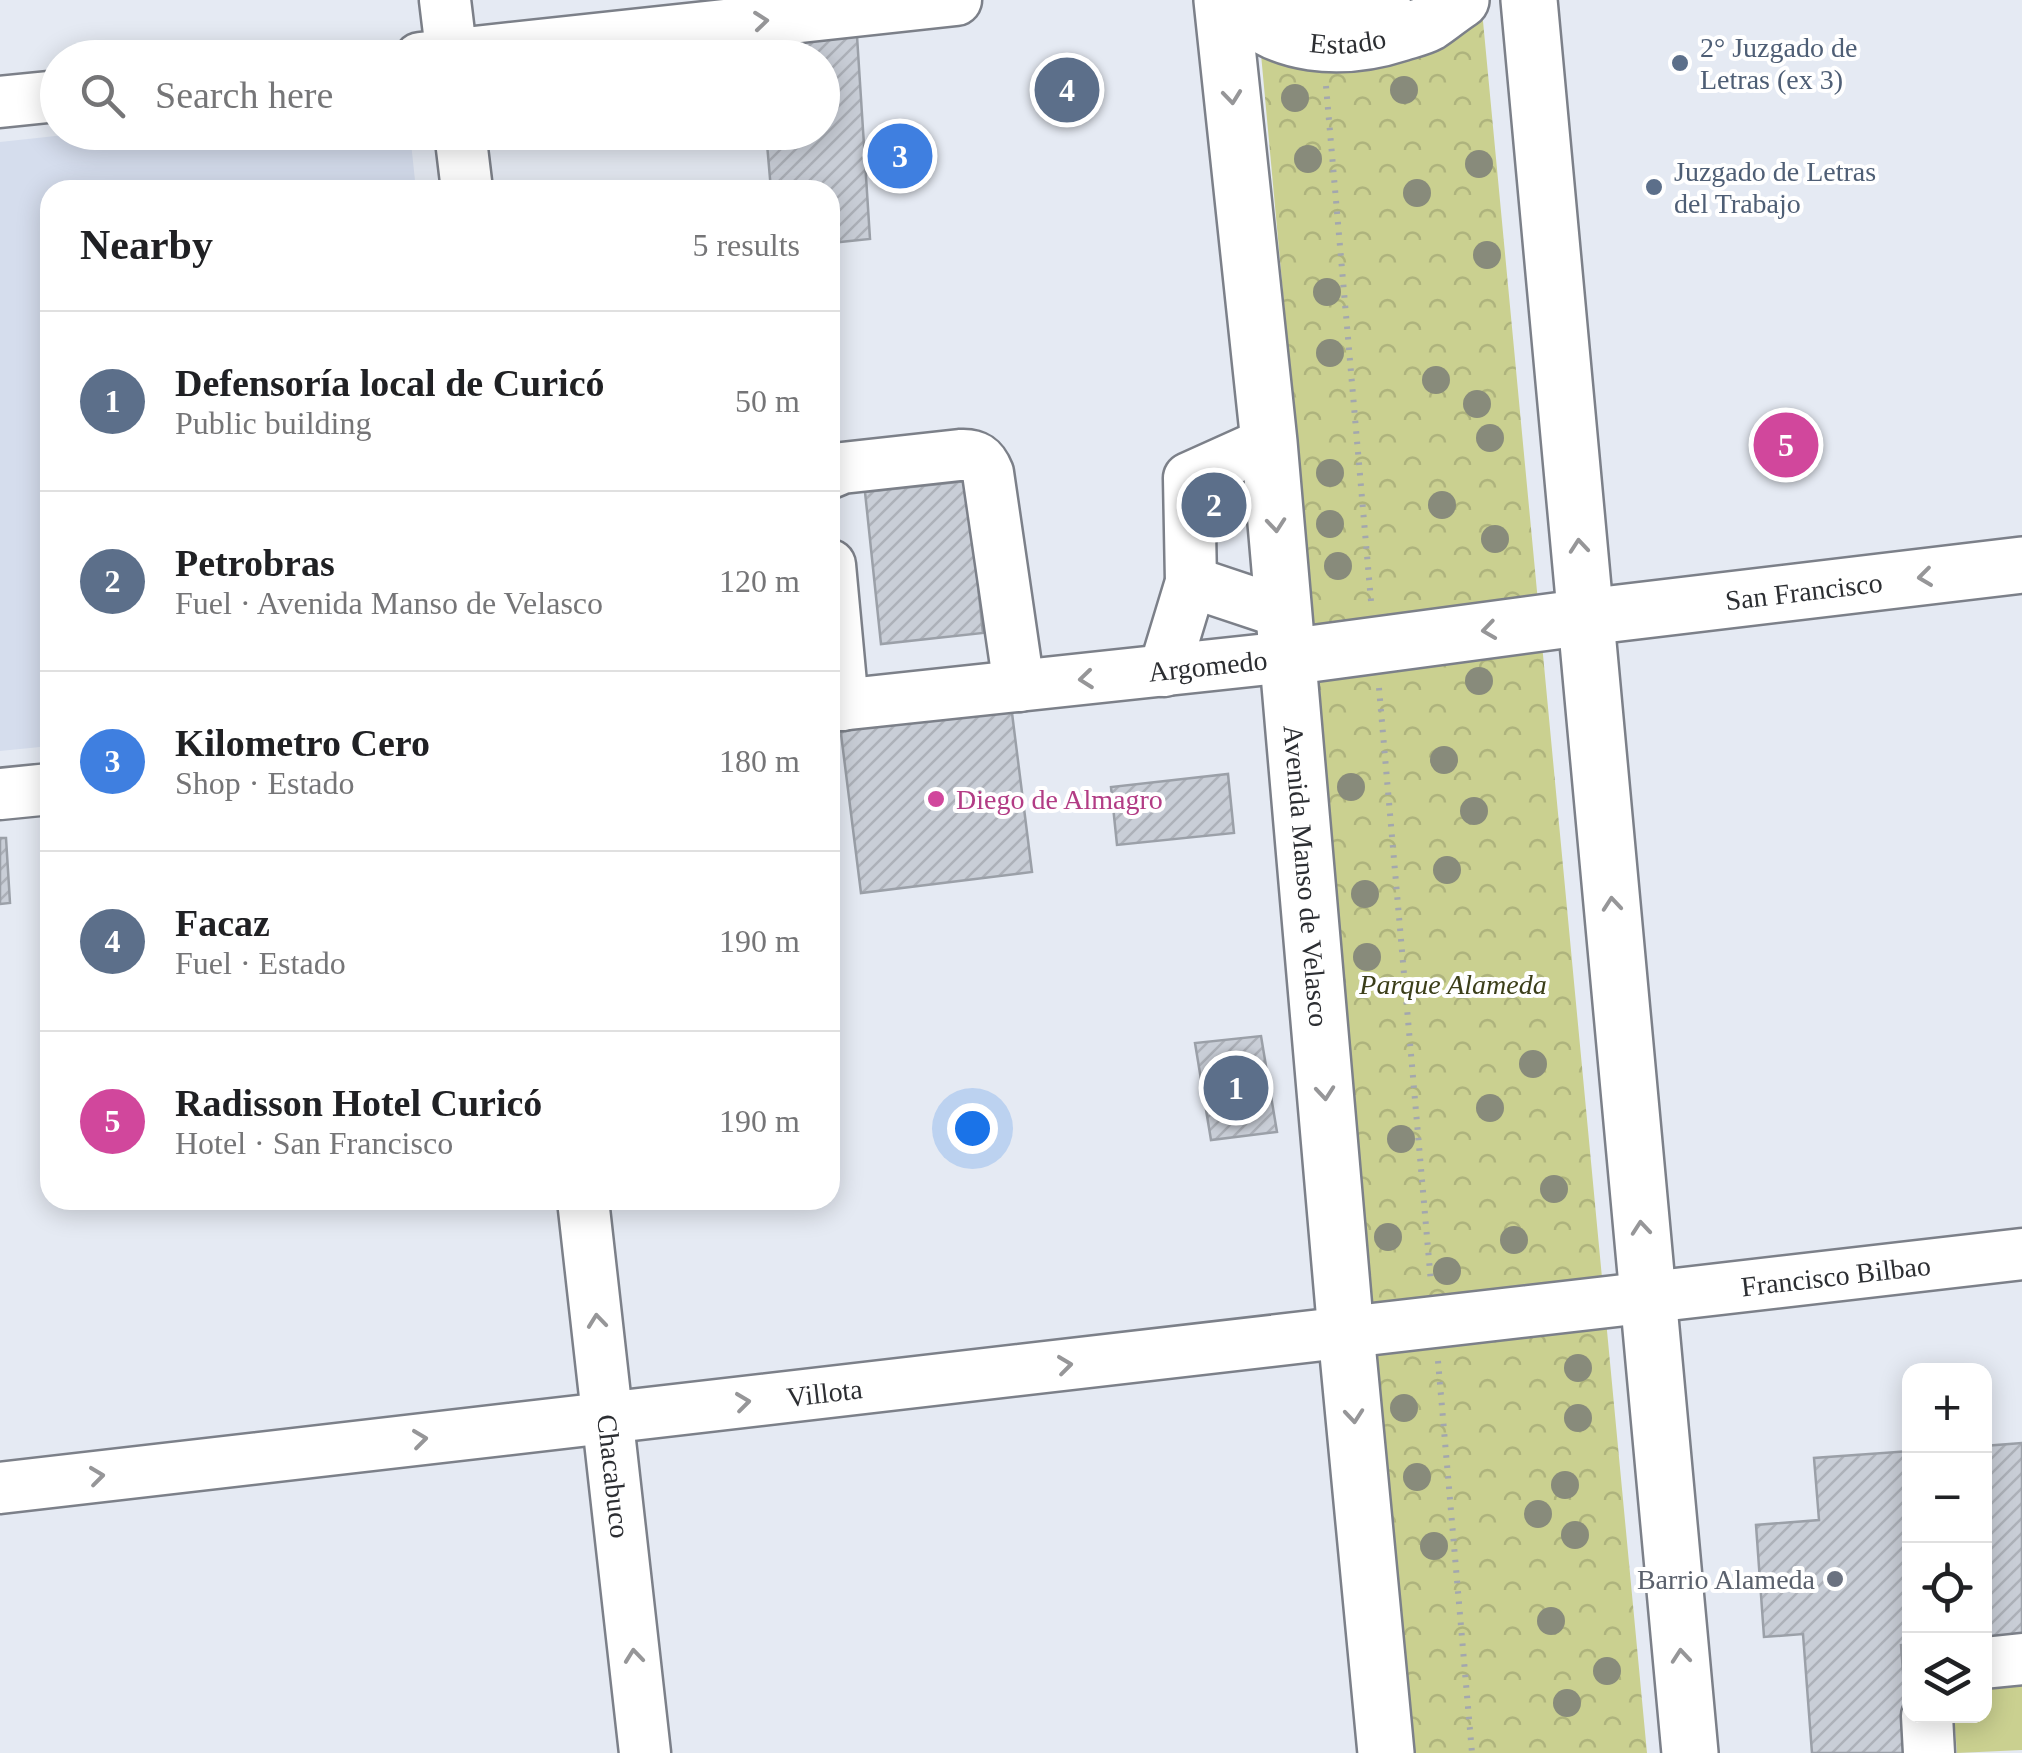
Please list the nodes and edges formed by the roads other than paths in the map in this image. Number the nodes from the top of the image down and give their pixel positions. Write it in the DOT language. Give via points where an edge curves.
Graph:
graph roads {
  1 [pos="445,0"];
  2 [pos="956,0"];
  3 [pos="1222,0"];
  4 [pos="1236,0"];
  5 [pos="1270,0"];
  6 [pos="1420,0"];
  7 [pos="1460,0"];
  8 [pos="1530,0"];
  9 [pos="679,15"];
  10 [pos="442,40"];
  11 [pos="534,40"];
  12 [pos="40,98"];
  13 [pos="0,102"];
  14 [pos="462,150"];
  15 [pos="466,180"];
  16 [pos="1269,442"];
  17 [pos="840,469"];
  18 [pos="2022,565"];
  19 [pos="1192,582"];
  20 [pos="1586,617"];
  21 [pos="1286,635"];
  22 [pos="1164,671"];
  23 [pos="1020,686"];
  24 [pos="840,705"];
  25 [pos="40,790"];
  26 [pos="0,794"];
  27 [pos="584,1210"];
  28 [pos="2022,1254"];
  29 [pos="1648,1298"];
  30 [pos="1346,1333"];
  31 [pos="608,1418"];
  32 [pos="0,1488"];
  33 [pos="2022,1659"];
  34 [pos="1992,1662"];
  35 [pos="1927,1723"];
  36 [pos="645,1753"];
  37 [pos="1386,1753"];
  38 [pos="1690,1753"];
  39 [pos="1928,1753"];
  1 -- 10 [label="street"];
  9 -- 2 [label="street, one-way"];
  3 -- 16 [label="main road, Avenida Manso de Velasco, one-way"];
  4 -- 7 [label="main road, Estado" via="1278,34 1324,44 1374,42 1427,24"];
  5 -- 6 [label="street" via="1334,18"];
  20 -- 8 [label="main road, one-way"];
  9 -- 11 [label="street"];
  12 -- 13 [label="street"];
  14 -- 15 [label="street"];
  16 -- 19 [label="street" via="1190,478"];
  16 -- 21 [label="main road, Avenida Manso de Velasco, one-way"];
  17 -- 23 [label="street" via="971,454 984,463"];
  18 -- 20 [label="main road, San Francisco, one-way"];
  19 -- 21 [label="street"];
  19 -- 22 [label="street"];
  20 -- 21 [label="main road, Argomedo, one-way" via="1374,646"];
  29 -- 20 [label="main road, one-way"];
  21 -- 22 [label="street, Argomedo"];
  21 -- 30 [label="main road, Avenida Manso de Velasco, one-way"];
  22 -- 23 [label="street, Argomedo, one-way"];
  23 -- 24 [label="street, Argomedo"];
  25 -- 26 [label="street"];
  31 -- 27 [label="street, Chacabuco, one-way"];
  28 -- 29 [label="street, Francisco Bilbao"];
  29 -- 30 [label="street, Villota"];
  38 -- 29 [label="main road, one-way"];
  31 -- 30 [label="street, Villota, one-way"];
  30 -- 37 [label="main road, Avenida Manso de Velasco, one-way"];
  32 -- 31 [label="street, Villota, one-way"];
  36 -- 31 [label="street, Chacabuco, one-way"];
  33 -- 34 [label="street"];
  35 -- 39 [label="street"];
}
